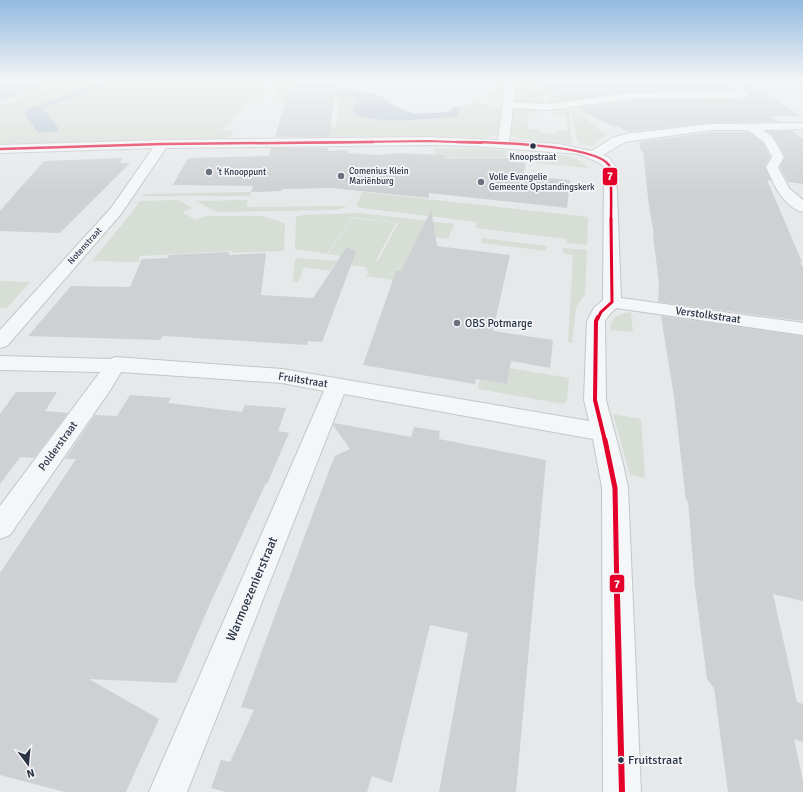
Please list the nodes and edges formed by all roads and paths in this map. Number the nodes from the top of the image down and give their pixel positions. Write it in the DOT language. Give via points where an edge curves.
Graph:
graph roads {
  1 [pos="506,118"];
  2 [pos="750,126"];
  3 [pos="803,126"];
  4 [pos="162,144"];
  5 [pos="503,144"];
  6 [pos="0,149"];
  7 [pos="594,155"];
  8 [pos="803,208"];
  9 [pos="612,302"];
  10 [pos="803,329"];
  11 [pos="0,342"];
  12 [pos="0,363"];
  13 [pos="115,364"];
  14 [pos="337,386"];
  15 [pos="602,432"];
  16 [pos="0,527"];
  17 [pos="168,792"];
  18 [pos="622,792"];
  1 -- 5 [label="street"];
  2 -- 3 [label="street"];
  2 -- 7 [label="street" via="711,127 625,138 614,141"];
  2 -- 8 [label="street" via="769,140 778,157 772,167 783,190"];
  4 -- 5 [label="street" via="429,141"];
  4 -- 6 [label="street"];
  4 -- 11 [label="street, Notenstraat" via="116,211"];
  5 -- 7 [label="street" via="559,148"];
  7 -- 9 [label="street" via="606,162 610,172"];
  9 -- 10 [label="street, Verstolkstraat"];
  9 -- 15 [label="street" via="596,321 595,400"];
  12 -- 13 [label="street, Fruitstraat"];
  13 -- 14 [label="street, Fruitstraat" via="282,376"];
  13 -- 16 [label="street, Polderstraat"];
  14 -- 15 [label="street, Fruitstraat"];
  14 -- 17 [label="street, Warmoezenierstraat"];
  15 -- 18 [label="street" via="615,488"];
}
